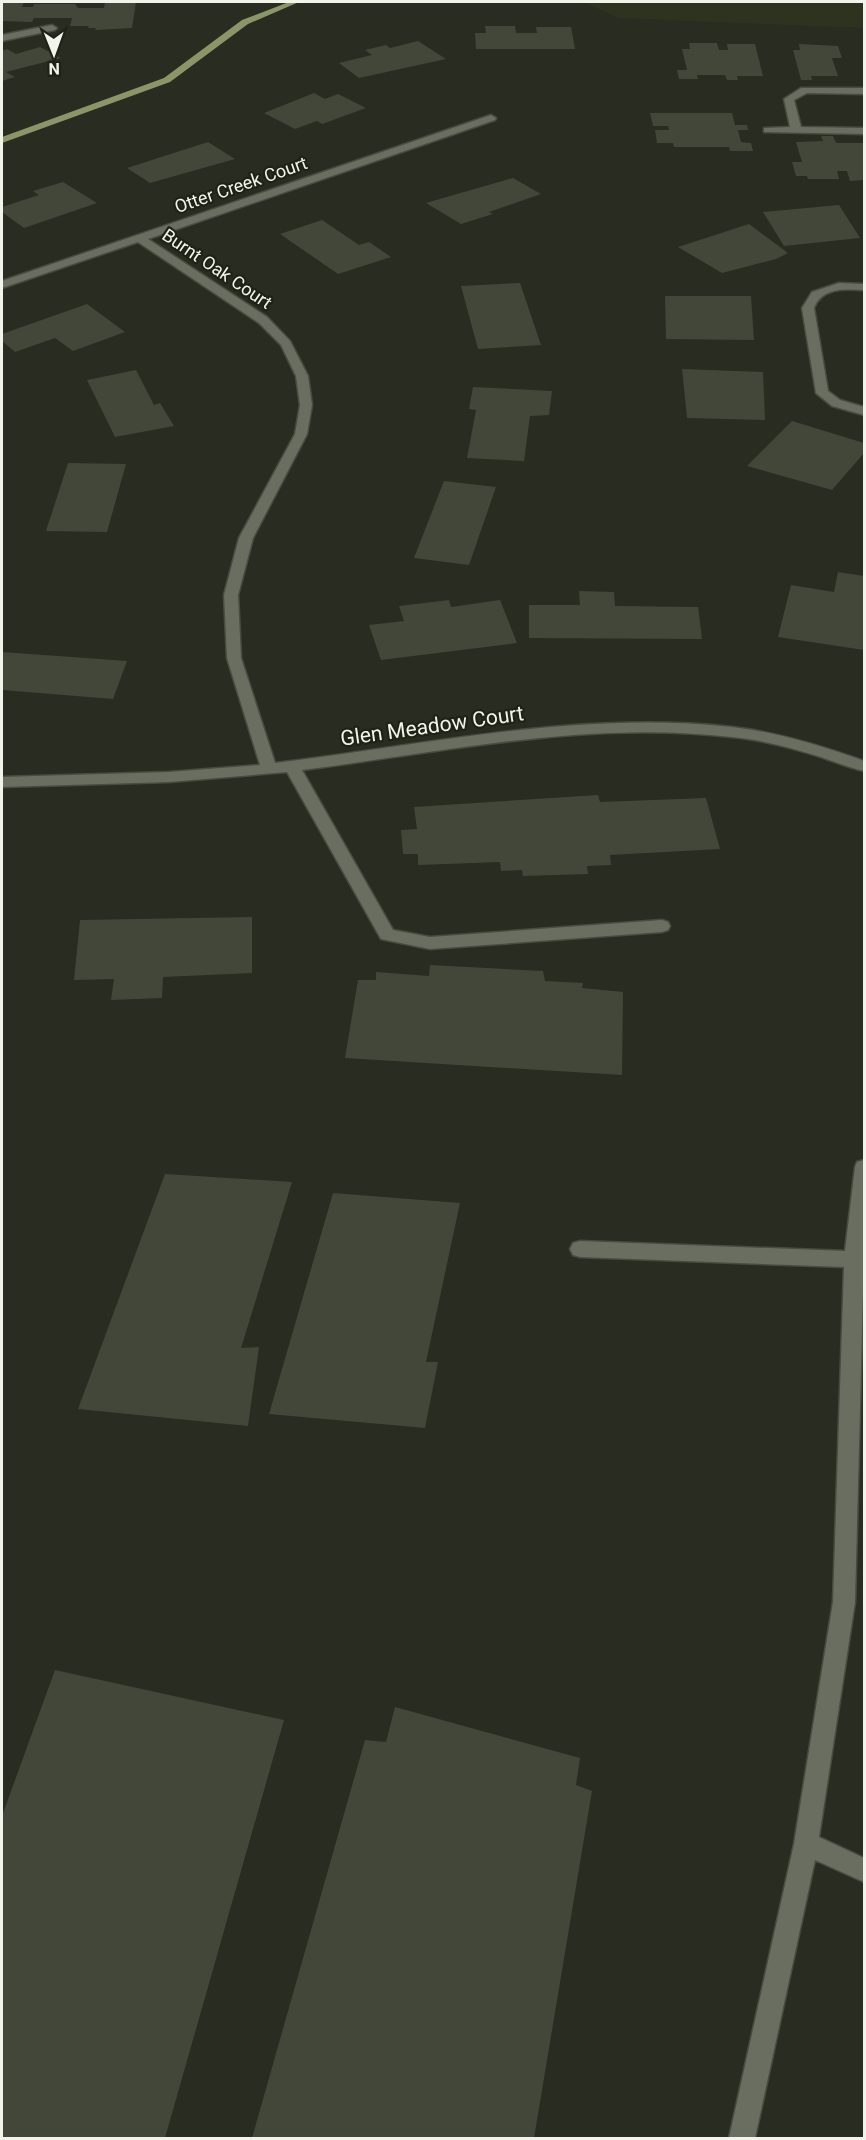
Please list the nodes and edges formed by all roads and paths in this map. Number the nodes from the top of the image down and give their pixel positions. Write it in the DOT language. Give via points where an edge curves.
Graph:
graph roads {
  1 [pos="52,28"];
  2 [pos="2,39"];
  3 [pos="864,91"];
  4 [pos="491,117"];
  5 [pos="768,130"];
  6 [pos="796,130"];
  7 [pos="864,131"];
  8 [pos="138,237"];
  9 [pos="2,285"];
  10 [pos="864,287"];
  11 [pos="864,411"];
  12 [pos="292,766"];
  13 [pos="864,766"];
  14 [pos="269,769"];
  15 [pos="2,782"];
  16 [pos="662,926"];
  17 [pos="864,1167"];
  18 [pos="580,1249"];
  19 [pos="854,1259"];
  20 [pos="806,1844"];
  21 [pos="864,1870"];
  22 [pos="742,2139"];
  1 -- 2 [label="street"];
  3 -- 6 [label="street" via="805,90 789,99"];
  4 -- 8 [label="street, Otter Creek Court"];
  5 -- 6 [label="street"];
  6 -- 7 [label="street"];
  8 -- 9 [label="street, Otter Creek Court"];
  8 -- 14 [label="street, Burnt Oak Court" via="263,320 286,344 302,376 306,405 301,434 246,538 231,595 234,658"];
  10 -- 11 [label="street" via="819,291 810,299 808,308 822,393 836,403"];
  12 -- 13 [label="street, Glen Meadow Court" via="559,730 664,726 733,732 800,744"];
  12 -- 14 [label="street, Glen Meadow Court"];
  12 -- 16 [label="street" via="387,934 430,943"];
  14 -- 15 [label="street, Glen Meadow Court" via="131,779"];
  17 -- 19 [label="street"];
  18 -- 19 [label="street"];
  19 -- 20 [label="street" via="844,1602"];
  20 -- 21 [label="street"];
  20 -- 22 [label="street"];
}
